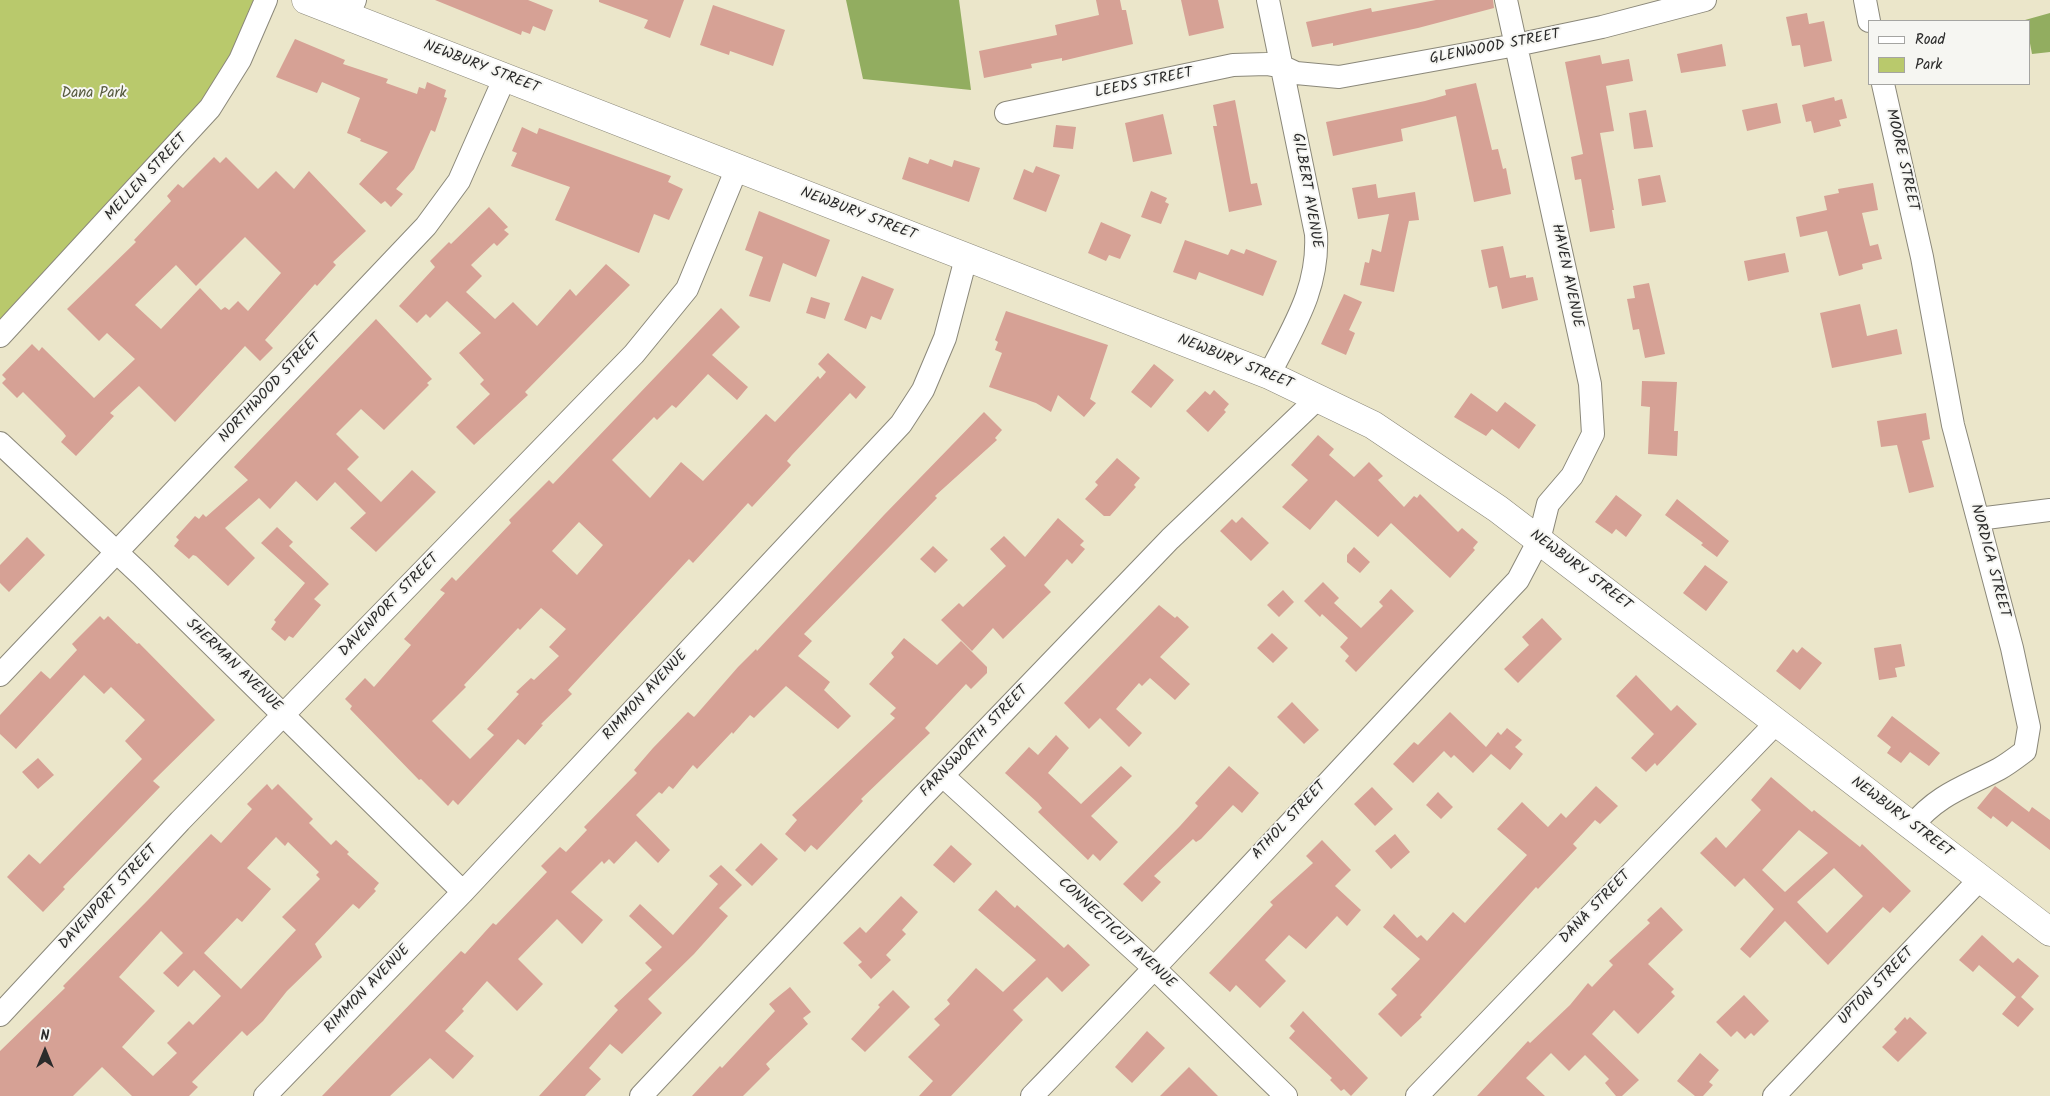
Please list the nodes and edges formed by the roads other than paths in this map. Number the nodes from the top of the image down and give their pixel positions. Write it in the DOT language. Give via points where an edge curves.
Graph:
graph roads {
  1 [pos="266,0"];
  2 [pos="306,0"];
  3 [pos="1268,0"];
  4 [pos="1506,0"];
  5 [pos="1706,0"];
  6 [pos="1865,0"];
  7 [pos="351,8"];
  8 [pos="1869,20"];
  9 [pos="1516,45"];
  10 [pos="1283,67"];
  11 [pos="505,77"];
  12 [pos="1884,85"];
  13 [pos="1006,113"];
  14 [pos="737,168"];
  15 [pos="1918,237"];
  16 [pos="966,258"];
  17 [pos="0,336"];
  18 [pos="1269,374"];
  19 [pos="1318,398"];
  20 [pos="0,443"];
  21 [pos="2050,510"];
  22 [pos="1978,519"];
  23 [pos="1539,540"];
  24 [pos="117,553"];
  25 [pos="0,675"];
  26 [pos="284,716"];
  27 [pos="1776,722"];
  28 [pos="943,776"];
  29 [pos="1912,826"];
  30 [pos="1981,878"];
  31 [pos="463,892"];
  32 [pos="2050,932"];
  33 [pos="1155,969"];
  34 [pos="0,1015"];
  35 [pos="265,1096"];
  36 [pos="641,1096"];
  37 [pos="1032,1096"];
  38 [pos="1286,1096"];
  39 [pos="1417,1096"];
  40 [pos="1774,1096"];
  1 -- 17 [label="street, MELLEN STREET" via="240,60 210,108"];
  2 -- 7 [label="street, NEWBURY STREET"];
  3 -- 10 [label="street, GILBERT AVENUE"];
  4 -- 9 [label="street, HAVEN AVENUE"];
  5 -- 9 [label="street, GLENWOOD STREET"];
  6 -- 8 [label="street"];
  7 -- 11 [label="street, NEWBURY STREET"];
  9 -- 10 [label="street, GLENWOOD STREET" via="1339,77 1296,73"];
  9 -- 23 [label="street, HAVEN AVENUE" via="1590,384 1593,434 1572,476 1548,504"];
  10 -- 13 [label="street, LEEDS STREET" via="1233,65"];
  10 -- 18 [label="street, GILBERT AVENUE" via="1318,257 1309,295"];
  11 -- 14 [label="street, NEWBURY STREET"];
  11 -- 24 [label="street, NORTHWOOD STREET" via="459,182 426,226"];
  12 -- 15 [label="street, MOORE STREET"];
  14 -- 16 [label="street, NEWBURY STREET"];
  14 -- 26 [label="street, DAVENPORT STREET" via="687,289 634,354"];
  15 -- 22 [label="street, NORDICA STREET" via="1953,425"];
  16 -- 18 [label="street, NEWBURY STREET"];
  16 -- 31 [label="street, RIMMON AVENUE" via="945,338 922,390 901,424"];
  18 -- 19 [label="street, NEWBURY STREET"];
  19 -- 23 [label="street, NEWBURY STREET" via="1373,425"];
  19 -- 28 [label="street, FARNSWORTH STREET" via="1170,539"];
  20 -- 24 [label="street, SHERMAN AVENUE"];
  21 -- 22 [label="street"];
  22 -- 29 [label="street, NORDICA STREET" via="2029,727 2025,751 2001,768 1953,790"];
  23 -- 27 [label="street, NEWBURY STREET"];
  23 -- 33 [label="street, ATHOL STREET" via="1518,580"];
  24 -- 25 [label="street, NORTHWOOD STREET"];
  24 -- 26 [label="street, SHERMAN AVENUE"];
  26 -- 31 [label="street, SHERMAN AVENUE"];
  26 -- 34 [label="street, DAVENPORT STREET" via="180,821"];
  27 -- 29 [label="street, NEWBURY STREET"];
  27 -- 39 [label="street, DANA STREET"];
  28 -- 33 [label="street, CONNECTICUT AVENUE"];
  28 -- 36 [label="street, FARNSWORTH STREET"];
  29 -- 30 [label="street, NEWBURY STREET"];
  30 -- 32 [label="street, NEWBURY STREET"];
  30 -- 40 [label="street, UPTON STREET"];
  31 -- 35 [label="street, RIMMON AVENUE"];
  33 -- 37 [label="street, ATHOL STREET"];
  33 -- 38 [label="street, CONNECTICUT AVENUE"];
}
